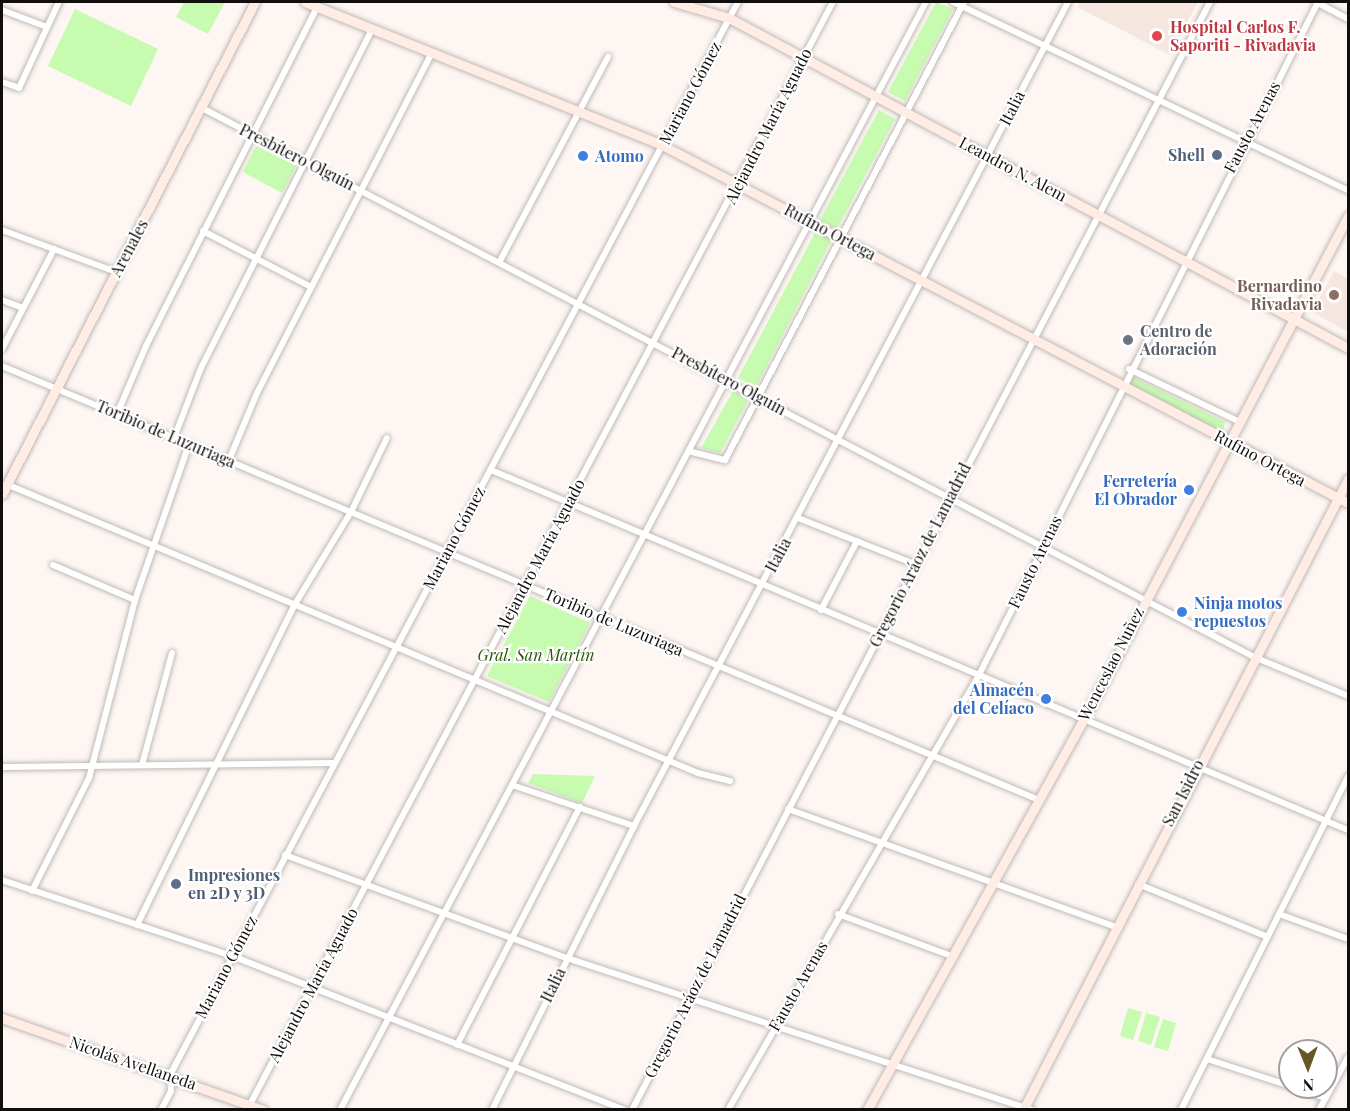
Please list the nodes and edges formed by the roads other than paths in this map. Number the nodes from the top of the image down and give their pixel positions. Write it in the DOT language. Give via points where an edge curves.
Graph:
graph roads {
  1 [pos="59,2"];
  2 [pos="255,2"];
  3 [pos="305,2"];
  4 [pos="674,2"];
  5 [pos="738,2"];
  6 [pos="833,2"];
  7 [pos="927,2"];
  8 [pos="953,2"];
  9 [pos="1068,2"];
  10 [pos="1210,2"];
  11 [pos="1317,2"];
  12 [pos="963,4"];
  13 [pos="318,6"];
  14 [pos="2,10"];
  15 [pos="729,18"];
  16 [pos="1348,19"];
  17 [pos="47,27"];
  18 [pos="373,28"];
  19 [pos="1045,45"];
  20 [pos="432,52"];
  21 [pos="608,57"];
  22 [pos="804,58"];
  23 [pos="2,82"];
  24 [pos="876,96"];
  25 [pos="1160,99"];
  26 [pos="202,108"];
  27 [pos="580,112"];
  28 [pos="907,113"];
  29 [pos="254,134"];
  30 [pos="1245,141"];
  31 [pos="662,145"];
  32 [pos="988,157"];
  33 [pos="307,162"];
  34 [pos="739,184"];
  35 [pos="360,189"];
  36 [pos="1348,190"];
  37 [pos="1098,213"];
  38 [pos="1348,216"];
  39 [pos="812,221"];
  40 [pos="2,230"];
  41 [pos="203,231"];
  42 [pos="842,237"];
  43 [pos="54,249"];
  44 [pos="258,256"];
  45 [pos="1184,259"];
  46 [pos="500,261"];
  47 [pos="116,272"];
  48 [pos="922,280"];
  49 [pos="311,287"];
  50 [pos="2,300"];
  51 [pos="580,302"];
  52 [pos="23,308"];
  53 [pos="1294,318"];
  54 [pos="1033,338"];
  55 [pos="654,342"];
  56 [pos="1348,348"];
  57 [pos="2,349"];
  58 [pos="2,366"];
  59 [pos="1129,369"];
  60 [pos="729,382"];
  61 [pos="1122,384"];
  62 [pos="56,388"];
  63 [pos="760,397"];
  64 [pos="117,414"];
  65 [pos="1238,421"];
  66 [pos="174,438"];
  67 [pos="387,438"];
  68 [pos="839,439"];
  69 [pos="1227,441"];
  70 [pos="189,444"];
  71 [pos="692,452"];
  72 [pos="228,460"];
  73 [pos="490,470"];
  74 [pos="1348,479"];
  75 [pos="6,484"];
  76 [pos="2,494"];
  77 [pos="950,496"];
  78 [pos="1338,500"];
  79 [pos="568,503"];
  80 [pos="1348,503"];
  81 [pos="351,512"];
  82 [pos="798,518"];
  83 [pos="646,537"];
  84 [pos="857,541"];
  85 [pos="1043,544"];
  86 [pos="152,548"];
  87 [pos="447,552"];
  88 [pos="915,564"];
  89 [pos="53,565"];
  90 [pos="525,584"];
  91 [pos="762,586"];
  92 [pos="1145,599"];
  93 [pos="135,600"];
  94 [pos="295,604"];
  95 [pos="820,610"];
  96 [pos="604,617"];
  97 [pos="879,635"];
  98 [pos="398,646"];
  99 [pos="172,653"];
  100 [pos="1254,657"];
  101 [pos="718,666"];
  102 [pos="979,675"];
  103 [pos="475,679"];
  104 [pos="1348,696"];
  105 [pos="552,711"];
  106 [pos="837,716"];
  107 [pos="1084,719"];
  108 [pos="931,757"];
  109 [pos="668,761"];
  110 [pos="334,763"];
  111 [pos="218,764"];
  112 [pos="142,765"];
  113 [pos="90,766"];
  114 [pos="1196,766"];
  115 [pos="2,767"];
  116 [pos="1348,777"];
  117 [pos="730,781"];
  118 [pos="512,785"];
  119 [pos="1040,800"];
  120 [pos="580,807"];
  121 [pos="788,808"];
  122 [pos="1326,821"];
  123 [pos="634,826"];
  124 [pos="1348,830"];
  125 [pos="880,843"];
  126 [pos="285,855"];
  127 [pos="2,880"];
  128 [pos="992,883"];
  129 [pos="1137,884"];
  130 [pos="365,885"];
  131 [pos="33,891"];
  132 [pos="838,914"];
  133 [pos="1280,914"];
  134 [pos="444,915"];
  135 [pos="137,926"];
  136 [pos="1115,927"];
  137 [pos="1268,937"];
  138 [pos="511,939"];
  139 [pos="1348,939"];
  140 [pos="949,955"];
  141 [pos="232,956"];
  142 [pos="567,958"];
  143 [pos="312,988"];
  144 [pos="689,998"];
  145 [pos="2,1018"];
  146 [pos="388,1019"];
  147 [pos="774,1026"];
  148 [pos="456,1045"];
  149 [pos="1348,1057"];
  150 [pos="1207,1059"];
  151 [pos="890,1064"];
  152 [pos="514,1066"];
  153 [pos="170,1075"];
  154 [pos="1338,1075"];
  155 [pos="1278,1083"];
  156 [pos="248,1107"];
  157 [pos="1026,1109"];
  158 [pos="161,1110"];
  159 [pos="263,1110"];
  160 [pos="340,1110"];
  161 [pos="492,1110"];
  162 [pos="624,1110"];
  163 [pos="632,1110"];
  164 [pos="728,1110"];
  165 [pos="867,1110"];
  166 [pos="1181,1110"];
  1 -- 17 [label="street"];
  2 -- 26 [label="street, Arenales"];
  3 -- 13 [label="street, Rufino Ortega"];
  4 -- 15 [label="street, Leandro N. Alem"];
  5 -- 15 [label="street, Mariano Gómez"];
  6 -- 22 [label="street, Alejandro María Aguado"];
  7 -- 24 [label="street"];
  8 -- 12 [label="street"];
  9 -- 19 [label="street, Italia"];
  10 -- 25 [label="street, Gregorio Aráoz de Lamadrid"];
  11 -- 16 [label="street"];
  11 -- 30 [label="street, Fausto Arenas"];
  12 -- 19 [label="street"];
  12 -- 28 [label="street"];
  13 -- 18 [label="street, Rufino Ortega"];
  13 -- 29 [label="street"];
  14 -- 17 [label="street"];
  15 -- 22 [label="street, Leandro N. Alem"];
  15 -- 31 [label="street, Mariano Gómez"];
  17 -- 23 [label="street" via="19,88"];
  18 -- 20 [label="street, Rufino Ortega"];
  18 -- 33 [label="street"];
  19 -- 25 [label="street"];
  19 -- 32 [label="street, Italia"];
  20 -- 27 [label="street, Rufino Ortega"];
  20 -- 35 [label="street"];
  21 -- 27 [label="street"];
  22 -- 24 [label="street, Leandro N. Alem"];
  22 -- 34 [label="street, Alejandro María Aguado"];
  24 -- 28 [label="street, Leandro N. Alem"];
  24 -- 39 [label="street"];
  25 -- 30 [label="street"];
  25 -- 37 [label="street, Gregorio Aráoz de Lamadrid"];
  26 -- 29 [label="street, Presbítero Olguín"];
  26 -- 47 [label="street, Arenales"];
  27 -- 31 [label="street, Rufino Ortega"];
  27 -- 46 [label="street"];
  28 -- 32 [label="street, Leandro N. Alem"];
  28 -- 42 [label="street"];
  29 -- 33 [label="street, Presbítero Olguín"];
  29 -- 41 [label="street"];
  30 -- 36 [label="street"];
  30 -- 45 [label="street, Fausto Arenas"];
  31 -- 34 [label="street, Rufino Ortega"];
  31 -- 51 [label="street, Mariano Gómez"];
  32 -- 37 [label="street, Leandro N. Alem"];
  32 -- 48 [label="street, Italia"];
  33 -- 35 [label="street, Presbítero Olguín"];
  33 -- 44 [label="street"];
  34 -- 39 [label="street, Rufino Ortega"];
  34 -- 55 [label="street, Alejandro María Aguado"];
  35 -- 46 [label="street, Presbítero Olguín"];
  35 -- 49 [label="street"];
  37 -- 45 [label="street, Leandro N. Alem"];
  37 -- 54 [label="street, Gregorio Aráoz de Lamadrid"];
  38 -- 53 [label="street, Wenceslao Nuñez"];
  39 -- 42 [label="street, Rufino Ortega"];
  39 -- 60 [label="street"];
  40 -- 43 [label="street"];
  41 -- 44 [label="street"];
  41 -- 64 [label="street"];
  42 -- 48 [label="street, Rufino Ortega"];
  42 -- 63 [label="street"];
  43 -- 47 [label="street"];
  43 -- 52 [label="street"];
  44 -- 49 [label="street"];
  44 -- 66 [label="street" via="201,368"];
  45 -- 53 [label="street, Leandro N. Alem"];
  45 -- 59 [label="street, Fausto Arenas"];
  46 -- 51 [label="street, Presbítero Olguín"];
  47 -- 62 [label="street, Arenales"];
  48 -- 54 [label="street, Rufino Ortega"];
  48 -- 68 [label="street, Italia"];
  49 -- 72 [label="street"];
  50 -- 52 [label="street"];
  51 -- 55 [label="street, Presbítero Olguín"];
  51 -- 73 [label="street, Mariano Gómez"];
  52 -- 57 [label="street"];
  53 -- 56 [label="street, Leandro N. Alem"];
  53 -- 65 [label="street, Wenceslao Nuñez"];
  54 -- 61 [label="street, Rufino Ortega"];
  54 -- 77 [label="street, Gregorio Aráoz de Lamadrid"];
  55 -- 60 [label="street, Presbítero Olguín"];
  55 -- 79 [label="street, Alejandro María Aguado"];
  58 -- 62 [label="street, Toribio de Luzuriaga"];
  59 -- 61 [label="street, Fausto Arenas"];
  59 -- 65 [label="street, Rufino Ortega"];
  60 -- 63 [label="street, Presbítero Olguín"];
  60 -- 71 [label="street"];
  61 -- 69 [label="street, Rufino Ortega"];
  61 -- 85 [label="street, Fausto Arenas"];
  62 -- 64 [label="street, Toribio de Luzuriaga"];
  62 -- 75 [label="street, Arenales"];
  63 -- 68 [label="street, Presbítero Olguín"];
  63 -- 71 [label="street" via="725,460"];
  64 -- 66 [label="street, Toribio de Luzuriaga"];
  65 -- 69 [label="street, Wenceslao Nuñez"];
  66 -- 70 [label="street, Toribio de Luzuriaga"];
  67 -- 81 [label="street"];
  68 -- 77 [label="street, Presbítero Olguín"];
  68 -- 82 [label="street, Italia"];
  69 -- 78 [label="street, Rufino Ortega"];
  69 -- 92 [label="street, Wenceslao Nuñez"];
  70 -- 72 [label="street, Toribio de Luzuriaga"];
  70 -- 86 [label="street"];
  71 -- 83 [label="street"];
  72 -- 81 [label="street, Toribio de Luzuriaga"];
  73 -- 79 [label="street"];
  73 -- 87 [label="street, Mariano Gómez"];
  74 -- 78 [label="street, San Isidro"];
  75 -- 76 [label="street, Arenales"];
  75 -- 86 [label="street"];
  77 -- 85 [label="street, Presbítero Olguín"];
  77 -- 88 [label="street, Gregorio Aráoz de Lamadrid"];
  78 -- 80 [label="street, Rufino Ortega"];
  78 -- 100 [label="street, San Isidro"];
  79 -- 83 [label="street"];
  79 -- 90 [label="street, Alejandro María Aguado"];
  81 -- 87 [label="street, Toribio de Luzuriaga"];
  81 -- 94 [label="street"];
  82 -- 84 [label="street"];
  82 -- 91 [label="street, Italia"];
  83 -- 91 [label="street"];
  83 -- 96 [label="street"];
  84 -- 88 [label="street"];
  84 -- 95 [label="street"];
  85 -- 92 [label="street, Presbítero Olguín"];
  85 -- 102 [label="street, Fausto Arenas"];
  86 -- 93 [label="street"];
  86 -- 94 [label="street"];
  87 -- 90 [label="street, Toribio de Luzuriaga"];
  87 -- 98 [label="street, Mariano Gómez"];
  88 -- 97 [label="street, Gregorio Aráoz de Lamadrid"];
  89 -- 93 [label="street"];
  90 -- 96 [label="street, Toribio de Luzuriaga"];
  90 -- 103 [label="street, Alejandro María Aguado"];
  91 -- 95 [label="street"];
  91 -- 101 [label="street, Italia"];
  92 -- 100 [label="street, Presbítero Olguín"];
  92 -- 107 [label="street, Wenceslao Nuñez"];
  93 -- 113 [label="street"];
  94 -- 98 [label="street"];
  94 -- 111 [label="street"];
  95 -- 97 [label="street"];
  96 -- 101 [label="street, Toribio de Luzuriaga"];
  96 -- 105 [label="street"];
  97 -- 102 [label="street"];
  97 -- 106 [label="street, Gregorio Aráoz de Lamadrid"];
  98 -- 103 [label="street"];
  98 -- 110 [label="street, Mariano Gómez"];
  99 -- 112 [label="street"];
  100 -- 104 [label="street, Presbítero Olguín"];
  100 -- 114 [label="street, San Isidro"];
  101 -- 106 [label="street, Toribio de Luzuriaga"];
  101 -- 109 [label="street, Italia"];
  102 -- 107 [label="street"];
  102 -- 108 [label="street, Fausto Arenas"];
  103 -- 105 [label="street"];
  103 -- 130 [label="street, Alejandro María Aguado"];
  105 -- 109 [label="street"];
  105 -- 118 [label="street"];
  106 -- 108 [label="street, Toribio de Luzuriaga"];
  106 -- 121 [label="street, Gregorio Aráoz de Lamadrid"];
  107 -- 114 [label="street"];
  107 -- 119 [label="street, Wenceslao Nuñez"];
  108 -- 119 [label="street, Toribio de Luzuriaga"];
  108 -- 125 [label="street, Fausto Arenas"];
  109 -- 117 [label="street"];
  109 -- 123 [label="street, Italia"];
  110 -- 111 [label="street"];
  110 -- 126 [label="street, Mariano Gómez"];
  111 -- 112 [label="street"];
  111 -- 135 [label="street"];
  112 -- 113 [label="street"];
  113 -- 115 [label="street"];
  113 -- 131 [label="street" via="89,778"];
  114 -- 122 [label="street"];
  114 -- 129 [label="street, San Isidro"];
  116 -- 122 [label="street"];
  118 -- 120 [label="street"];
  118 -- 134 [label="street"];
  119 -- 128 [label="street, Wenceslao Nuñez"];
  120 -- 123 [label="street"];
  120 -- 138 [label="street"];
  121 -- 125 [label="street"];
  121 -- 144 [label="street, Gregorio Aráoz de Lamadrid"];
  122 -- 124 [label="street"];
  122 -- 133 [label="street"];
  123 -- 142 [label="street, Italia"];
  125 -- 128 [label="street"];
  125 -- 132 [label="street, Fausto Arenas"];
  126 -- 130 [label="street"];
  126 -- 141 [label="street, Mariano Gómez"];
  127 -- 131 [label="street"];
  128 -- 136 [label="street"];
  128 -- 140 [label="street, Wenceslao Nuñez"];
  129 -- 136 [label="street, San Isidro"];
  129 -- 137 [label="street"];
  130 -- 134 [label="street"];
  130 -- 143 [label="street, Alejandro María Aguado"];
  131 -- 135 [label="street"];
  132 -- 140 [label="street"];
  132 -- 147 [label="street, Fausto Arenas"];
  133 -- 137 [label="street"];
  133 -- 139 [label="street"];
  134 -- 138 [label="street"];
  134 -- 146 [label="street"];
  135 -- 141 [label="street"];
  136 -- 157 [label="street, San Isidro"];
  137 -- 150 [label="street"];
  138 -- 142 [label="street"];
  138 -- 148 [label="street"];
  140 -- 151 [label="street, Wenceslao Nuñez"];
  141 -- 143 [label="street"];
  141 -- 153 [label="street, Mariano Gómez"];
  142 -- 144 [label="street"];
  142 -- 152 [label="street, Italia"];
  143 -- 146 [label="street"];
  143 -- 156 [label="street, Alejandro María Aguado"];
  144 -- 147 [label="street"];
  144 -- 163 [label="street, Gregorio Aráoz de Lamadrid"];
  145 -- 153 [label="street, Nicolás Avellaneda"];
  146 -- 148 [label="street"];
  146 -- 160 [label="street"];
  147 -- 151 [label="street"];
  147 -- 164 [label="street, Fausto Arenas"];
  148 -- 152 [label="street"];
  149 -- 154 [label="street"];
  150 -- 155 [label="street"];
  150 -- 166 [label="street"];
  151 -- 157 [label="street"];
  151 -- 165 [label="street, Wenceslao Nuñez"];
  152 -- 161 [label="street, Italia"];
  152 -- 162 [label="street"];
  153 -- 156 [label="street, Nicolás Avellaneda"];
  153 -- 158 [label="street, Mariano Gómez" via="171,1091"];
  156 -- 159 [label="street, Nicolás Avellaneda"];
}
